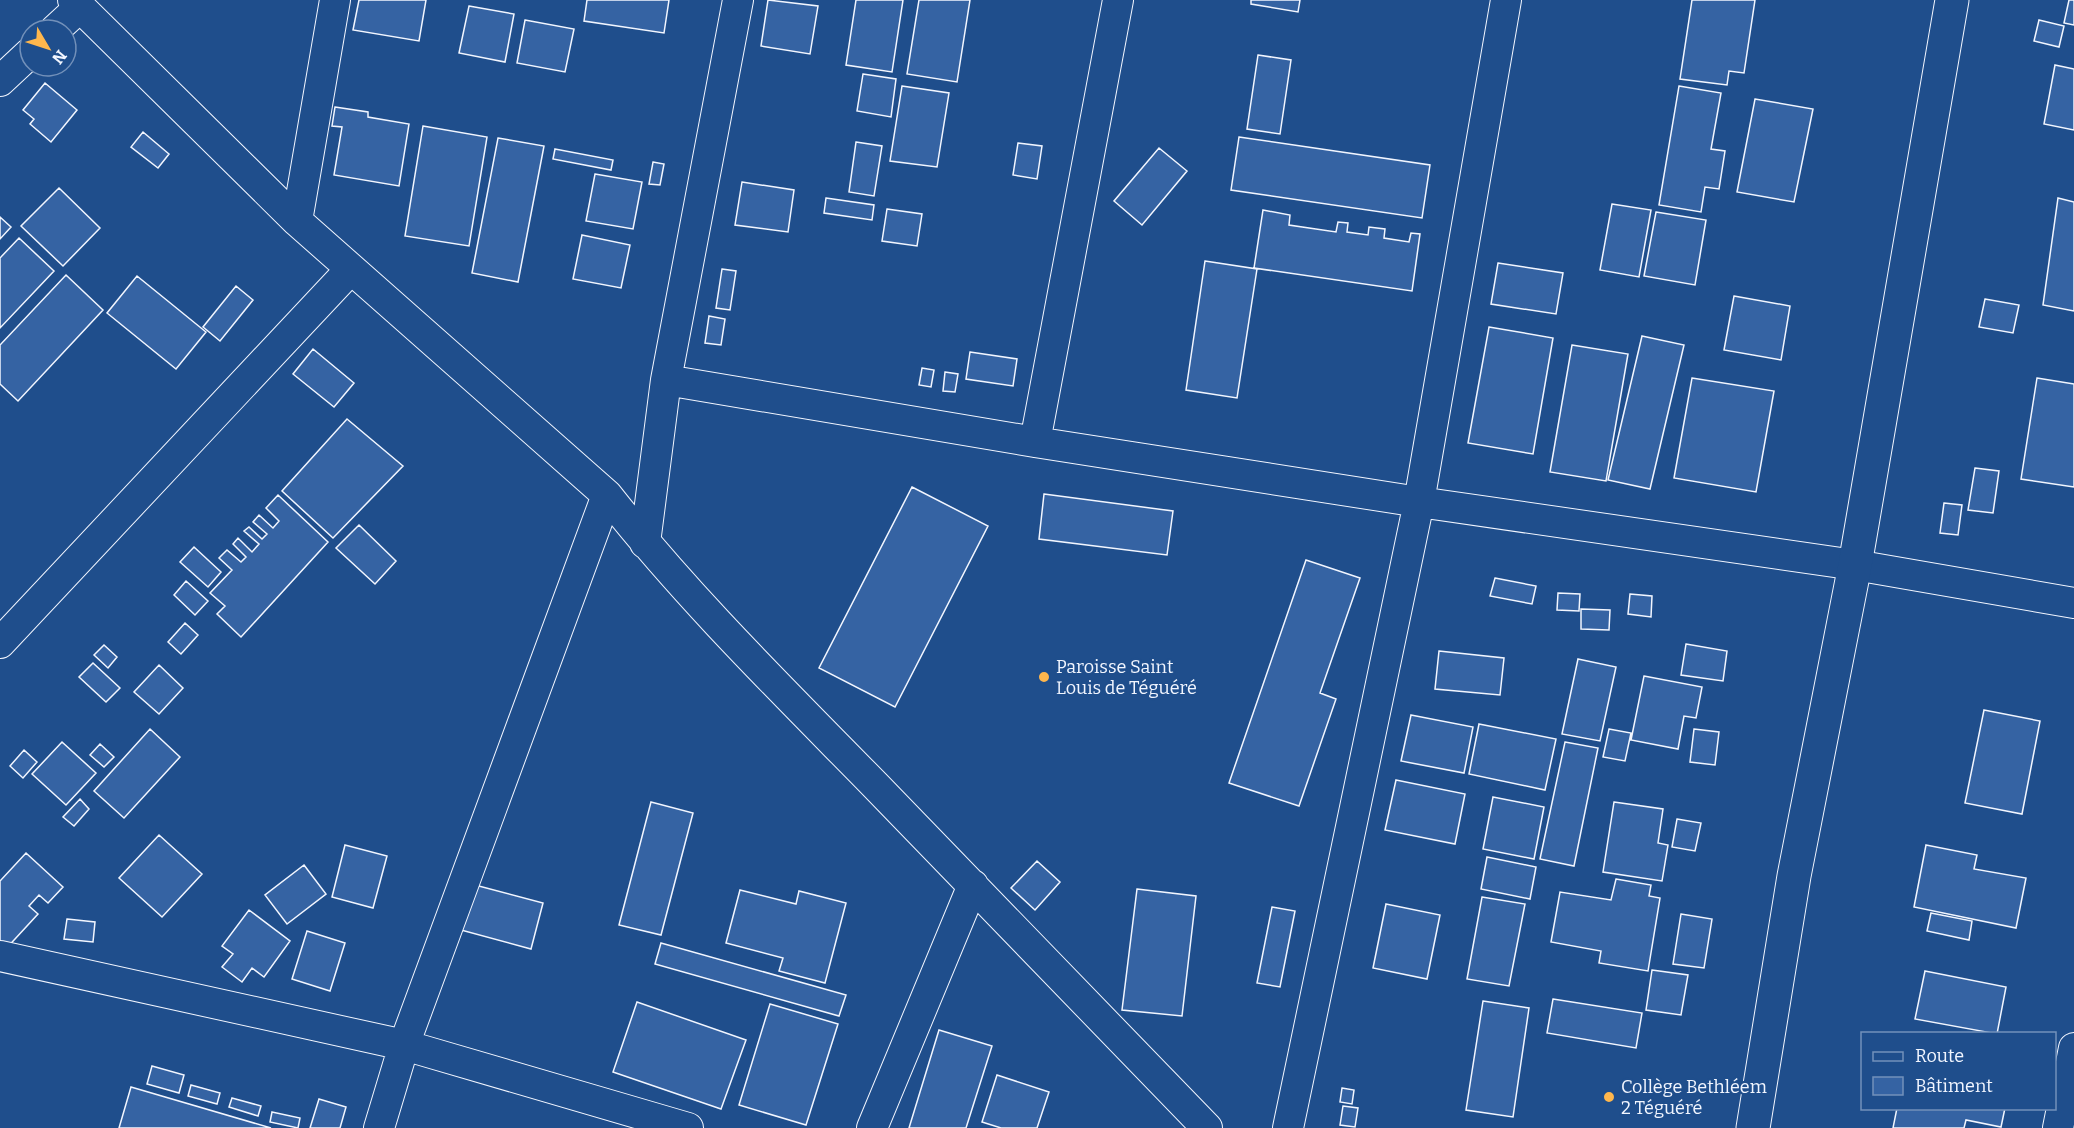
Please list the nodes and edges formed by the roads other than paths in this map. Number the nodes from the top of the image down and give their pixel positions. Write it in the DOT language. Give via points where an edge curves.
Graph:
graph roads {
  1 [pos="335,0"];
  2 [pos="738,0"];
  3 [pos="1118,0"];
  4 [pos="1506,0"];
  5 [pos="1952,0"];
  6 [pos="76,4"];
  7 [pos="65,18"];
  8 [pos="18,64"];
  9 [pos="0,81"];
  10 [pos="297,221"];
  11 [pos="351,269"];
  12 [pos="666,380"];
  13 [pos="1035,442"];
  14 [pos="607,495"];
  15 [pos="1419,502"];
  16 [pos="645,543"];
  17 [pos="1855,565"];
  18 [pos="2074,603"];
  19 [pos="0,644"];
  20 [pos="973,885"];
  21 [pos="0,956"];
  22 [pos="404,1045"];
  23 [pos="2074,1048"];
  24 [pos="2065,1118"];
  25 [pos="379,1128"];
  26 [pos="688,1128"];
  27 [pos="872,1128"];
  28 [pos="1207,1128"];
  29 [pos="1288,1128"];
  30 [pos="1754,1128"];
  1 -- 10 [label="street"];
  2 -- 12 [label="street"];
  3 -- 13 [label="street"];
  4 -- 15 [label="street"];
  5 -- 17 [label="street"];
  6 -- 7 [label="street"];
  6 -- 10 [label="street"];
  8 -- 9 [label="street"];
  10 -- 11 [label="street"];
  11 -- 14 [label="street"];
  11 -- 19 [label="street"];
  12 -- 13 [label="street"];
  12 -- 16 [label="street"];
  13 -- 15 [label="street"];
  14 -- 16 [label="street"];
  14 -- 22 [label="street"];
  15 -- 17 [label="street"];
  15 -- 29 [label="street"];
  16 -- 20 [label="street" via="754,662"];
  17 -- 18 [label="street"];
  17 -- 30 [label="street" via="1794,876"];
  20 -- 27 [label="street"];
  20 -- 28 [label="street"];
  21 -- 22 [label="street"];
  22 -- 25 [label="street"];
  22 -- 26 [label="street"];
  23 -- 24 [label="street"];
}
